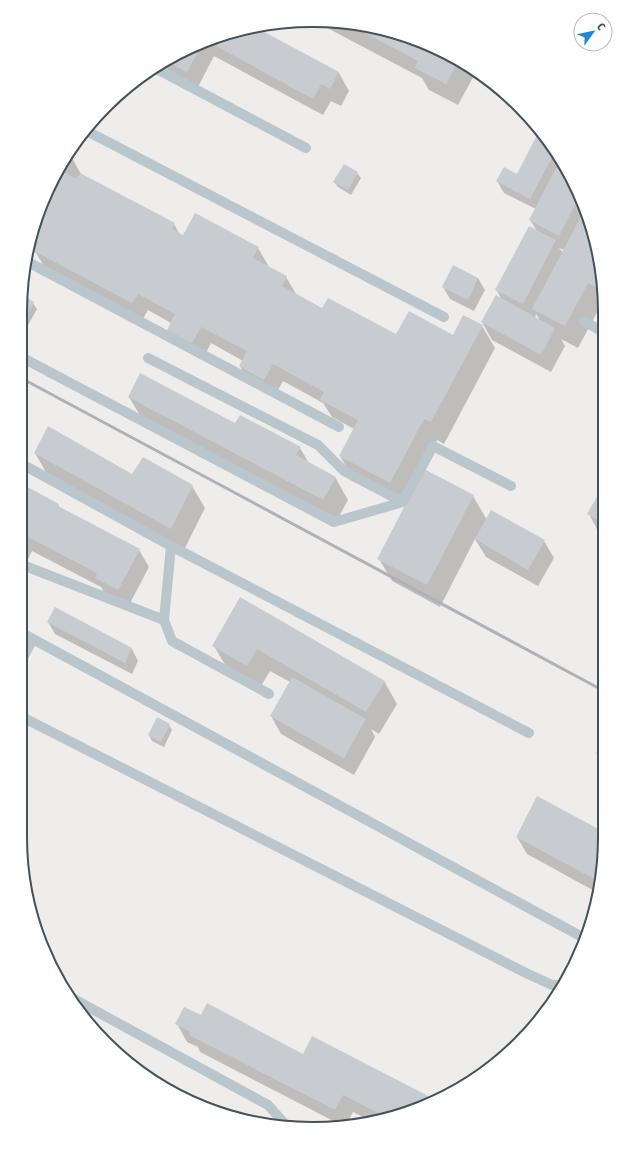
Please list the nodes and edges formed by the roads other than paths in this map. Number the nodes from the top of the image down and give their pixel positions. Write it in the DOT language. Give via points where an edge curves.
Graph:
graph roads {
  1 [pos="161,71"];
  2 [pos="91,133"];
  3 [pos="306,148"];
  4 [pos="31,264"];
  5 [pos="444,317"];
  6 [pos="584,321"];
  7 [pos="598,329"];
  8 [pos="148,358"];
  9 [pos="27,361"];
  10 [pos="339,427"];
  11 [pos="27,467"];
  12 [pos="511,486"];
  13 [pos="403,502"];
  14 [pos="171,546"];
  15 [pos="27,567"];
  16 [pos="164,620"];
  17 [pos="27,636"];
  18 [pos="33,639"];
  19 [pos="27,650"];
  20 [pos="269,694"];
  21 [pos="27,720"];
  22 [pos="529,732"];
  23 [pos="580,936"];
  24 [pos="556,985"];
  25 [pos="81,1003"];
  26 [pos="282,1120"];
  1 -- 3 [label="lane"];
  2 -- 5 [label="lane"];
  4 -- 10 [label="lane"];
  6 -- 7 [label="lane"];
  8 -- 13 [label="lane" via="318,445 344,471"];
  9 -- 13 [label="lane" via="334,522"];
  11 -- 14 [label="lane"];
  12 -- 13 [label="lane" via="433,446"];
  14 -- 16 [label="lane"];
  14 -- 22 [label="lane"];
  15 -- 16 [label="lane"];
  16 -- 20 [label="lane" via="172,641"];
  17 -- 18 [label="lane"];
  18 -- 19 [label="lane"];
  18 -- 23 [label="lane"];
  21 -- 24 [label="lane" via="528,974"];
  25 -- 26 [label="lane" via="268,1105"];
}
